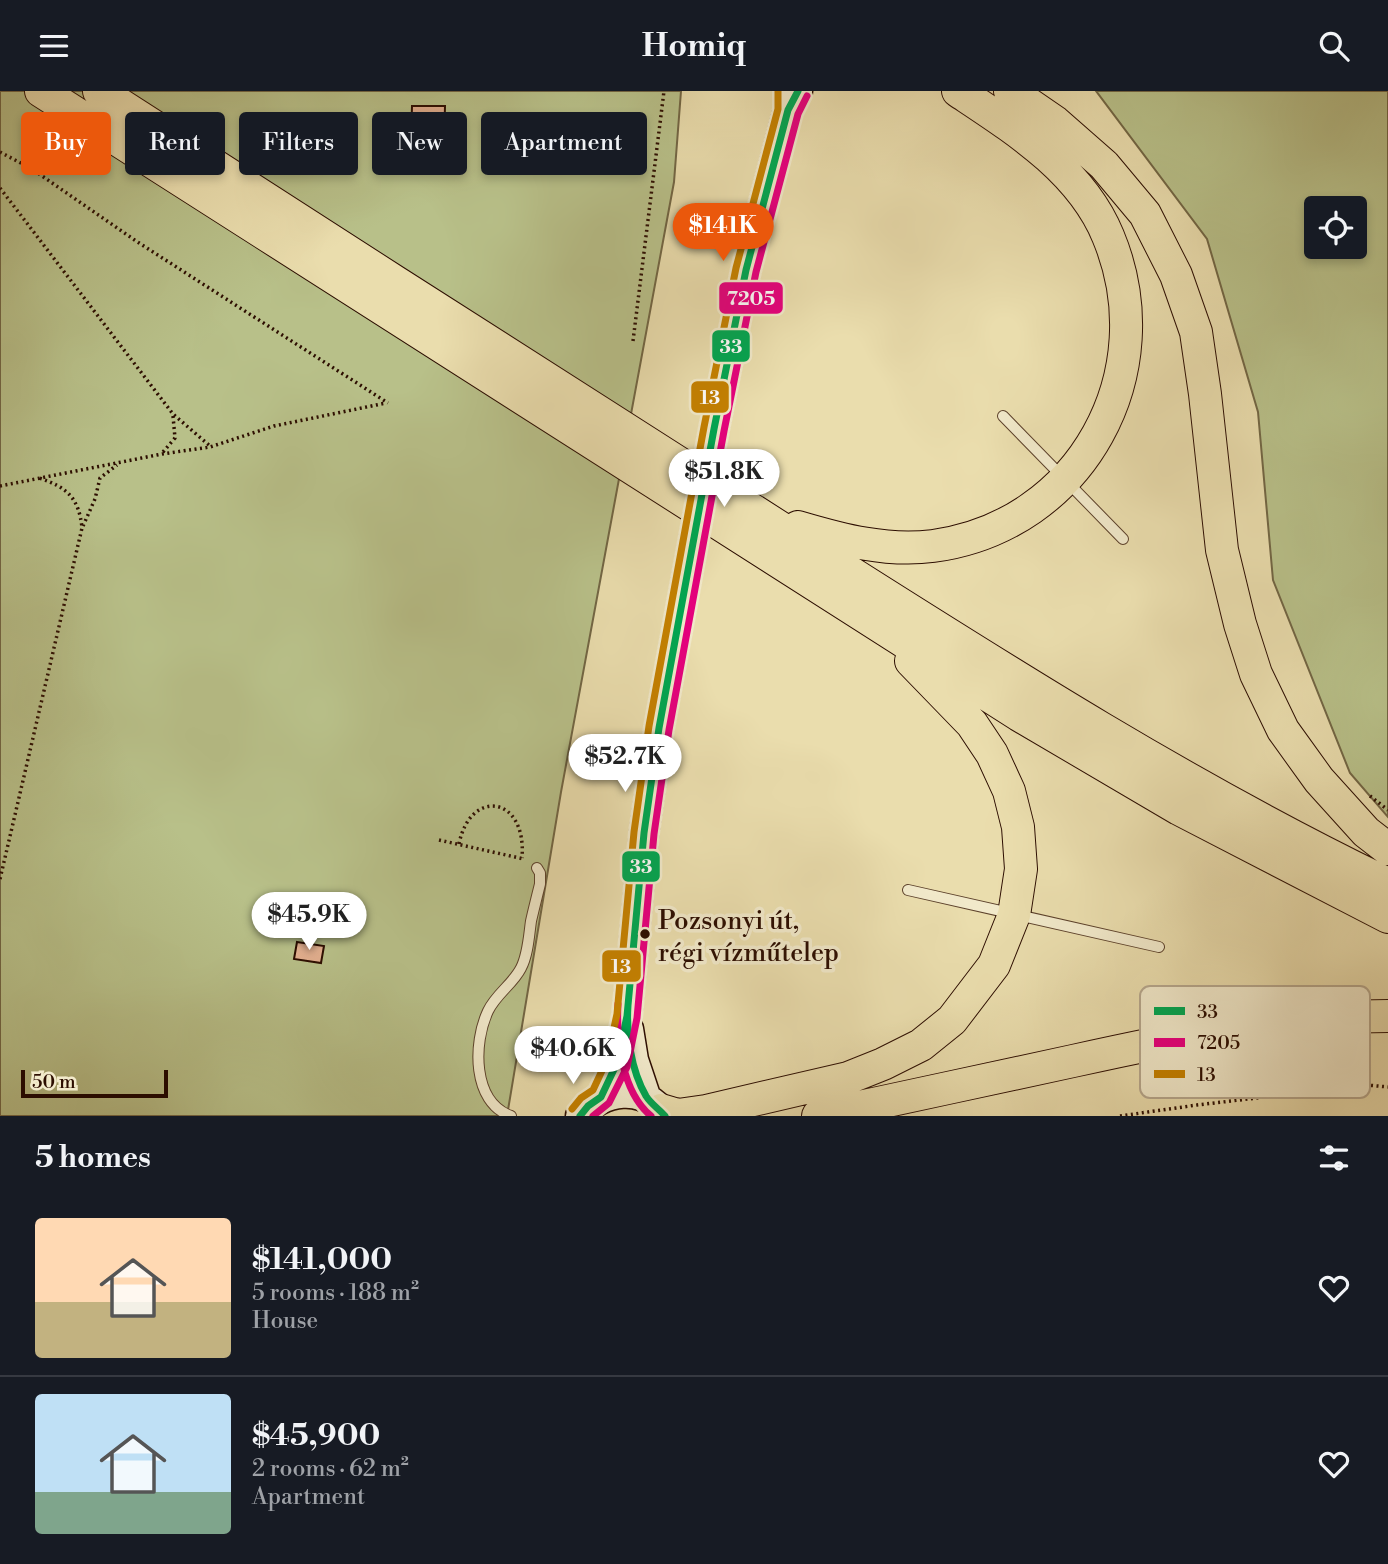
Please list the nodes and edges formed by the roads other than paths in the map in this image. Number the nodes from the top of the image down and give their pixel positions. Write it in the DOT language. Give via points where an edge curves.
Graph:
graph roads {
  1 [pos="41,91"];
  2 [pos="99,91"];
  3 [pos="958,91"];
  4 [pos="1010,91"];
  5 [pos="792,97"];
  6 [pos="1003,416"];
  7 [pos="1066,478"];
  8 [pos="758,514"];
  9 [pos="1123,539"];
  10 [pos="876,625"];
  11 [pos="1388,849"];
  12 [pos="537,867"];
  13 [pos="1388,884"];
  14 [pos="908,890"];
  15 [pos="1014,915"];
  16 [pos="1388,917"];
  17 [pos="1159,947"];
  18 [pos="627,1016"];
  19 [pos="1370,1016"];
  20 [pos="1388,1016"];
  21 [pos="1140,1046"];
  22 [pos="601,1097"];
  23 [pos="658,1109"];
  24 [pos="511,1116"];
  25 [pos="580,1116"];
  26 [pos="818,1116"];
  1 -- 10 [label="highway"];
  2 -- 8 [label="highway"];
  3 -- 7 [label="highway" via="1017,130 1083,193 1108,234 1124,284 1128,336 1120,385 1104,426"];
  4 -- 11 [label="highway" via="1104,165 1145,214 1176,275 1196,333 1222,550 1256,674 1283,730 1319,780 1366,832"];
  5 -- 18 [label="main road, bridge" via="746,271 659,728"];
  6 -- 7 [label="lane"];
  7 -- 8 [label="highway" via="1034,506 1002,525 933,546 887,547 842,540"];
  7 -- 9 [label="lane"];
  8 -- 13 [label="highway" via="1219,798"];
  10 -- 15 [label="highway" via="972,724 992,754 1009,790 1018,827 1021,869"];
  10 -- 16 [label="highway" via="1179,810"];
  12 -- 24 [label="lane" via="540,884 523,966 488,1011 479,1052 488,1099"];
  14 -- 15 [label="lane"];
  15 -- 17 [label="lane"];
  15 -- 23 [label="highway" via="994,965 971,998 921,1045 848,1078 706,1111 678,1115"];
  18 -- 22 [label="main road" via="617,1063"];
  18 -- 23 [label="main road" via="634,1060"];
  19 -- 20 [label="highway"];
  21 -- 26 [label="highway"];
  22 -- 23 [label="main road" via="632,1094"];
  22 -- 25 [label="main road"];
}
